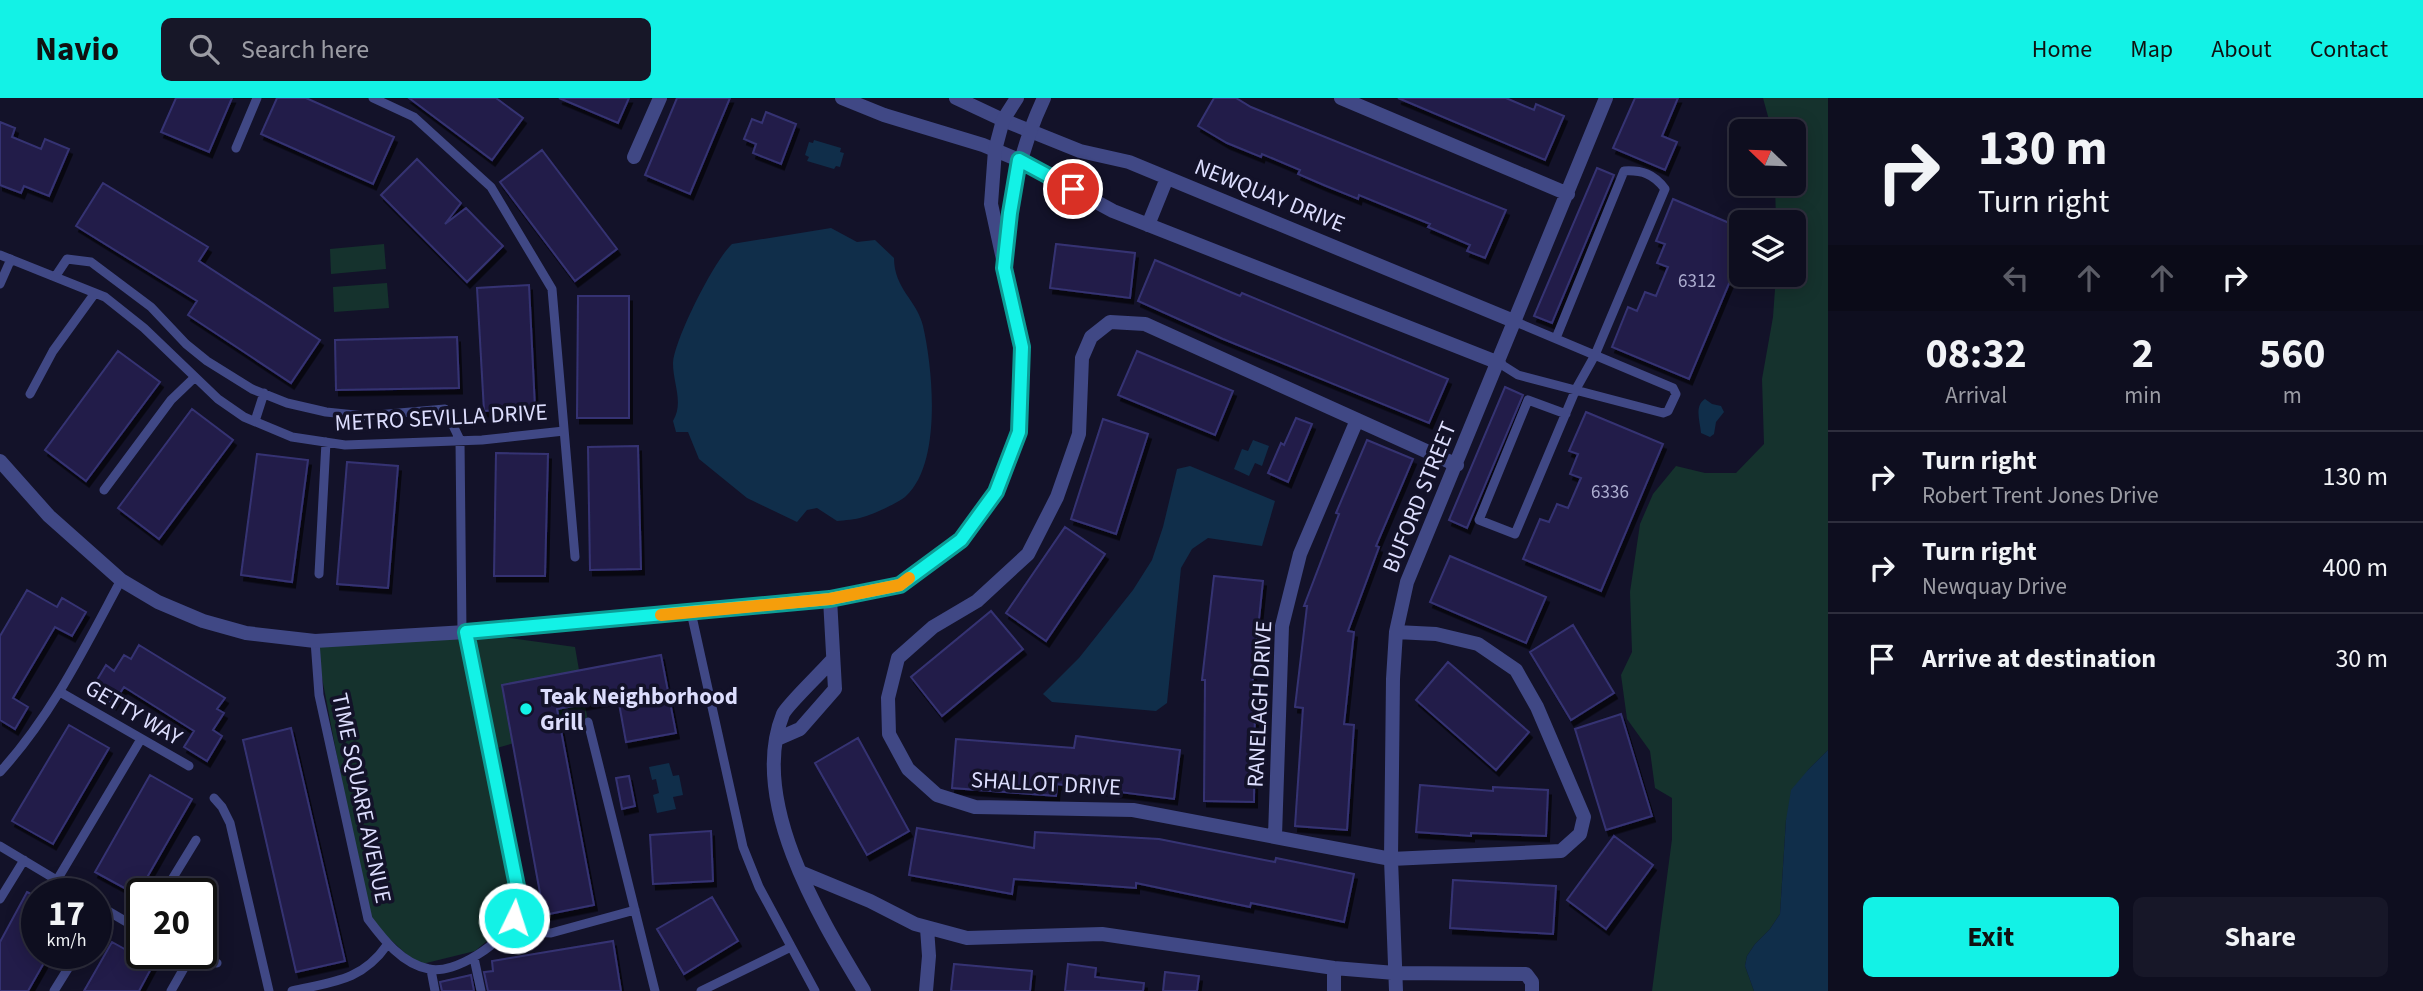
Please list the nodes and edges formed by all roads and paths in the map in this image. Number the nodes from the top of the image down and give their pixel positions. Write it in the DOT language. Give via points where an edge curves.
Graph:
graph roads {
  1 [pos="257,98"];
  2 [pos="373,98"];
  3 [pos="660,98"];
  4 [pos="842,98"];
  5 [pos="956,98"];
  6 [pos="1017,98"];
  7 [pos="1044,98"];
  8 [pos="1341,98"];
  9 [pos="1605,98"];
  10 [pos="873,104"];
  11 [pos="1003,120"];
  12 [pos="1029,130"];
  13 [pos="236,148"];
  14 [pos="995,150"];
  15 [pos="634,158"];
  16 [pos="1019,160"];
  17 [pos="1167,178"];
  18 [pos="1568,194"];
  19 [pos="1148,225"];
  20 [pos="0,255"];
  21 [pos="11,259"];
  22 [pos="1004,268"];
  23 [pos="55,277"];
  24 [pos="0,284"];
  25 [pos="95,293"];
  26 [pos="1516,321"];
  27 [pos="1556,338"];
  28 [pos="1595,355"];
  29 [pos="1499,363"];
  30 [pos="195,377"];
  31 [pos="1576,389"];
  32 [pos="264,393"];
  33 [pos="30,394"];
  34 [pos="1566,414"];
  35 [pos="1357,419"];
  36 [pos="255,421"];
  37 [pos="564,431"];
  38 [pos="460,440"];
  39 [pos="326,442"];
  40 [pos="0,461"];
  41 [pos="1457,465"];
  42 [pos="104,490"];
  43 [pos="575,557"];
  44 [pos="319,573"];
  45 [pos="121,580"];
  46 [pos="830,599"];
  47 [pos="691,612"];
  48 [pos="464,632"];
  49 [pos="1396,632"];
  50 [pos="315,641"];
  51 [pos="834,659"];
  52 [pos="60,692"];
  53 [pos="797,699"];
  54 [pos="814,715"];
  55 [pos="588,722"];
  56 [pos="141,739"];
  57 [pos="777,740"];
  58 [pos="189,766"];
  59 [pos="0,772"];
  60 [pos="214,798"];
  61 [pos="1275,836"];
  62 [pos="195,840"];
  63 [pos="0,846"];
  64 [pos="1391,859"];
  65 [pos="24,860"];
  66 [pos="800,872"];
  67 [pos="54,878"];
  68 [pos="58,878"];
  69 [pos="172,878"];
  70 [pos="0,899"];
  71 [pos="635,910"];
  72 [pos="509,925"];
  73 [pos="927,928"];
  74 [pos="387,945"];
  75 [pos="792,947"];
  76 [pos="474,958"];
  77 [pos="1334,968"];
  78 [pos="68,969"];
  79 [pos="183,969"];
  80 [pos="431,970"];
  81 [pos="1395,973"];
  82 [pos="54,991"];
  83 [pos="171,991"];
  84 [pos="269,991"];
  85 [pos="292,991"];
  86 [pos="435,991"];
  87 [pos="481,991"];
  88 [pos="655,991"];
  89 [pos="701,991"];
  90 [pos="815,991"];
  91 [pos="864,991"];
  92 [pos="926,991"];
  93 [pos="1334,991"];
  94 [pos="1396,991"];
  95 [pos="1532,991"];
  1 -- 13 [label="lane"];
  2 -- 37 [label="lane" via="414,117 491,187 552,289"];
  3 -- 15 [label="street"];
  4 -- 10 [label="street"];
  5 -- 11 [label="street, NEWQUAY DRIVE"];
  6 -- 11 [label="street"];
  7 -- 12 [label="street"];
  8 -- 18 [label="street"];
  9 -- 18 [label="street, BUFORD STREET"];
  10 -- 14 [label="street"];
  11 -- 12 [label="street, NEWQUAY DRIVE"];
  11 -- 14 [label="street"];
  12 -- 16 [label="street"];
  12 -- 17 [label="street, NEWQUAY DRIVE"];
  14 -- 16 [label="street"];
  14 -- 22 [label="street" via="991,204"];
  16 -- 19 [label="street"];
  16 -- 22 [label="street"];
  17 -- 19 [label="street"];
  17 -- 26 [label="street, NEWQUAY DRIVE"];
  18 -- 26 [label="street, BUFORD STREET"];
  19 -- 29 [label="street"];
  20 -- 21 [label="lane, METRO SEVILLA DRIVE"];
  21 -- 23 [label="lane, METRO SEVILLA DRIVE"];
  21 -- 24 [label="lane"];
  22 -- 46 [label="street" via="1022,347 1020,408 1019,432 996,492 961,540 900,585"];
  23 -- 25 [label="lane, METRO SEVILLA DRIVE"];
  23 -- 32 [label="lane" via="67,259 91,262 150,307 207,361"];
  25 -- 30 [label="lane, METRO SEVILLA DRIVE" via="145,328"];
  25 -- 33 [label="lane" via="53,351"];
  26 -- 27 [label="lane"];
  26 -- 29 [label="street, BUFORD STREET"];
  27 -- 28 [label="lane"];
  27 -- 28 [label="lane" via="1624,171 1640,170 1665,189"];
  28 -- 31 [label="lane"];
  28 -- 31 [label="lane" via="1673,388 1676,394 1668,411"];
  29 -- 31 [label="lane" via="1518,375"];
  29 -- 41 [label="street, BUFORD STREET"];
  30 -- 36 [label="lane, METRO SEVILLA DRIVE" via="218,399"];
  30 -- 42 [label="lane" via="171,400"];
  31 -- 34 [label="lane"];
  32 -- 36 [label="lane"];
  32 -- 38 [label="lane" via="326,412 365,416 445,409"];
  34 -- 34 [label="lane" via="1528,400 1479,520 1515,534"];
  35 -- 41 [label="street, SHALLOT DRIVE"];
  35 -- 61 [label="street, RANELAGH DRIVE" via="1300,554 1282,626"];
  35 -- 61 [label="street, SHALLOT DRIVE" via="1145,324 1110,322 1091,337 1082,358 1079,435 1057,496 1028,554 977,601 933,627 898,659 888,698 889,734 908,769 937,794 975,807 1133,810"];
  36 -- 39 [label="lane, METRO SEVILLA DRIVE" via="292,437"];
  37 -- 38 [label="lane, METRO SEVILLA DRIVE"];
  37 -- 43 [label="lane"];
  38 -- 39 [label="lane, METRO SEVILLA DRIVE" via="345,446"];
  38 -- 48 [label="lane"];
  39 -- 44 [label="lane"];
  40 -- 45 [label="street" via="48,516"];
  41 -- 49 [label="street, BUFORD STREET" via="1407,582"];
  45 -- 50 [label="street" via="203,621 246,633"];
  45 -- 52 [label="lane"];
  46 -- 47 [label="street"];
  46 -- 51 [label="street"];
  47 -- 48 [label="street"];
  47 -- 75 [label="lane" via="743,847"];
  48 -- 50 [label="street"];
  48 -- 72 [label="lane" via="517,886"];
  49 -- 64 [label="street, BUFORD STREET"];
  49 -- 64 [label="street, SHALLOT DRIVE" via="1436,634 1478,644 1516,670 1584,817 1580,834 1561,851"];
  50 -- 74 [label="lane, TIME SQUARE AVENUE" via="319,695 368,919"];
  51 -- 53 [label="street"];
  51 -- 54 [label="street" via="835,689"];
  52 -- 56 [label="lane, GETTY WAY"];
  52 -- 59 [label="lane"];
  53 -- 54 [label="street"];
  53 -- 57 [label="street" via="784,711"];
  54 -- 57 [label="street" via="800,729"];
  55 -- 71 [label="lane"];
  56 -- 58 [label="lane, GETTY WAY"];
  56 -- 68 [label="lane"];
  57 -- 66 [label="street" via="773,778 780,818"];
  60 -- 84 [label="lane" via="230,823"];
  61 -- 64 [label="street, SHALLOT DRIVE"];
  62 -- 69 [label="lane"];
  63 -- 65 [label="lane"];
  64 -- 81 [label="street, BUFORD STREET"];
  65 -- 67 [label="lane"];
  65 -- 70 [label="lane"];
  66 -- 73 [label="street"];
  66 -- 91 [label="street"];
  71 -- 72 [label="lane" via="551,933"];
  71 -- 88 [label="lane"];
  72 -- 76 [label="lane"];
  73 -- 77 [label="street" via="967,938 1102,934"];
  73 -- 92 [label="street"];
  74 -- 80 [label="lane, TIME SQUARE AVENUE"];
  74 -- 85 [label="lane" via="377,960 352,977"];
  75 -- 89 [label="lane"];
  75 -- 90 [label="lane"];
  76 -- 80 [label="lane"];
  76 -- 87 [label="lane"];
  77 -- 81 [label="street"];
  77 -- 93 [label="street"];
  78 -- 82 [label="lane"];
  79 -- 83 [label="lane"];
  80 -- 86 [label="lane"];
  81 -- 94 [label="street, BUFORD STREET"];
  81 -- 95 [label="street" via="1525,974"];
}
